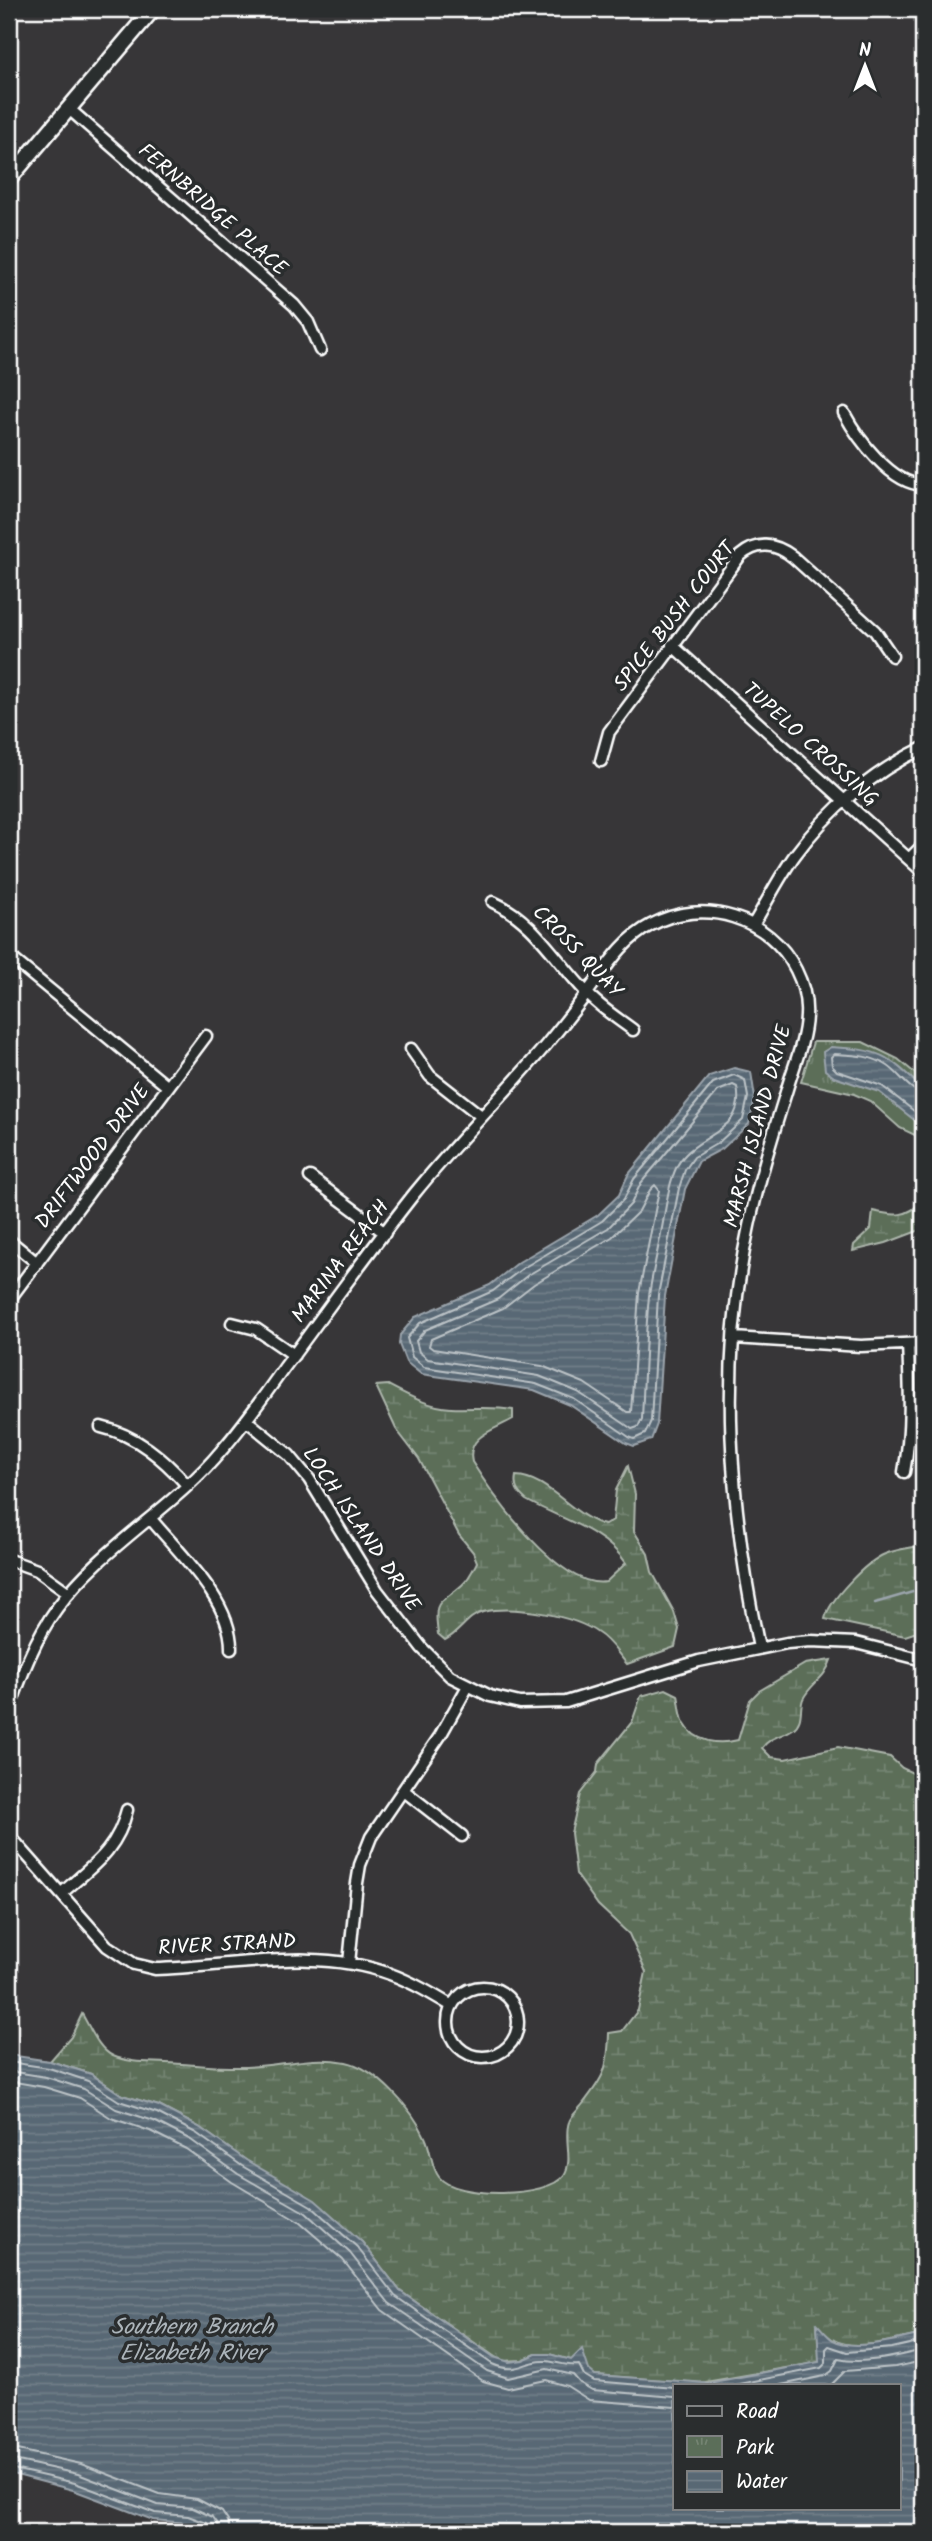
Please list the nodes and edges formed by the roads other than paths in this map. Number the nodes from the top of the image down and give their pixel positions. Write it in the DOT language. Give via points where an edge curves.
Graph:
graph roads {
  1 [pos="153,9"];
  2 [pos="68,108"];
  3 [pos="9,179"];
  4 [pos="320,349"];
  5 [pos="844,413"];
  6 [pos="923,485"];
  7 [pos="673,645"];
  8 [pos="892,656"];
  9 [pos="923,748"];
  10 [pos="601,761"];
  11 [pos="845,801"];
  12 [pos="923,845"];
  13 [pos="909,859"];
  14 [pos="923,872"];
  15 [pos="493,902"];
  16 [pos="753,925"];
  17 [pos="9,956"];
  18 [pos="587,993"];
  19 [pos="633,1030"];
  20 [pos="206,1036"];
  21 [pos="411,1049"];
  22 [pos="168,1087"];
  23 [pos="481,1116"];
  24 [pos="310,1177"];
  25 [pos="385,1233"];
  26 [pos="9,1240"];
  27 [pos="37,1263"];
  28 [pos="9,1300"];
  29 [pos="232,1323"];
  30 [pos="734,1338"];
  31 [pos="923,1343"];
  32 [pos="908,1344"];
  33 [pos="294,1354"];
  34 [pos="246,1420"];
  35 [pos="101,1427"];
  36 [pos="904,1472"];
  37 [pos="187,1485"];
  38 [pos="150,1518"];
  39 [pos="9,1560"];
  40 [pos="69,1593"];
  41 [pos="760,1648"];
  42 [pos="231,1649"];
  43 [pos="923,1660"];
  44 [pos="14,1679"];
  45 [pos="468,1686"];
  46 [pos="9,1710"];
  47 [pos="403,1790"];
  48 [pos="127,1810"];
  49 [pos="9,1835"];
  50 [pos="463,1836"];
  51 [pos="62,1893"];
  52 [pos="349,1963"];
  53 [pos="452,2006"];
  1 -- 2 [label="street"];
  2 -- 3 [label="street"];
  2 -- 4 [label="street, FERNBRIDGE PLACE" via="294,305"];
  5 -- 6 [label="street" via="864,446 903,479"];
  7 -- 8 [label="street, SPICE BUSH COURT" via="740,556 767,545 793,557 875,631"];
  7 -- 10 [label="street, SPICE BUSH COURT" via="609,732"];
  7 -- 11 [label="street, TUPELO CROSSING"];
  9 -- 11 [label="street" via="878,774"];
  11 -- 13 [label="street, TUPELO CROSSING"];
  11 -- 16 [label="street" via="794,856"];
  12 -- 13 [label="street"];
  13 -- 14 [label="street, TUPELO CROSSING"];
  15 -- 18 [label="street, CROSS QUAY" via="524,922"];
  16 -- 18 [label="street, MARINA REACH" via="699,912 657,921 621,948"];
  16 -- 30 [label="street, MARSH ISLAND DRIVE" via="771,936 794,965 803,986 806,1015 748,1231"];
  17 -- 22 [label="street"];
  18 -- 19 [label="street, CROSS QUAY"];
  18 -- 23 [label="street, MARINA REACH"];
  20 -- 22 [label="street, DRIFTWOOD DRIVE"];
  21 -- 23 [label="street" via="430,1076"];
  22 -- 27 [label="street, DRIFTWOOD DRIVE"];
  23 -- 25 [label="street, MARINA REACH"];
  24 -- 25 [label="street"];
  25 -- 33 [label="street, MARINA REACH"];
  26 -- 27 [label="street"];
  27 -- 28 [label="street, DRIFTWOOD DRIVE"];
  29 -- 33 [label="street" via="256,1329"];
  30 -- 32 [label="street" via="825,1345"];
  30 -- 41 [label="street, MARSH ISLAND DRIVE" via="733,1482"];
  31 -- 32 [label="street"];
  32 -- 36 [label="street" via="910,1413"];
  33 -- 34 [label="street, MARINA REACH"];
  34 -- 37 [label="street, MARINA REACH"];
  34 -- 45 [label="street, LOCH ISLAND DRIVE" via="289,1455 309,1479 377,1590 422,1648 450,1676"];
  35 -- 37 [label="street" via="140,1443"];
  37 -- 38 [label="street, MARINA REACH"];
  38 -- 40 [label="street, MARINA REACH"];
  38 -- 42 [label="street" via="222,1609"];
  39 -- 40 [label="street" via="37,1570"];
  40 -- 44 [label="street, MARINA REACH"];
  41 -- 43 [label="street, LOCH ISLAND DRIVE" via="841,1642"];
  41 -- 45 [label="street, LOCH ISLAND DRIVE" via="699,1661 559,1703 520,1703"];
  44 -- 46 [label="street, MARINA REACH"];
  45 -- 47 [label="street"];
  47 -- 50 [label="street"];
  47 -- 52 [label="street" via="371,1837 360,1865"];
  48 -- 51 [label="street" via="121,1832 110,1848"];
  49 -- 51 [label="street, RIVER STRAND"];
  51 -- 52 [label="street, RIVER STRAND" via="107,1946 140,1966 182,1968 316,1959"];
  52 -- 53 [label="street, RIVER STRAND" via="390,1973"];
  53 -- 53 [label="street" via="449,2032 466,2053 492,2056 513,2040 516,2013 500,1993 473,1989"];
}
